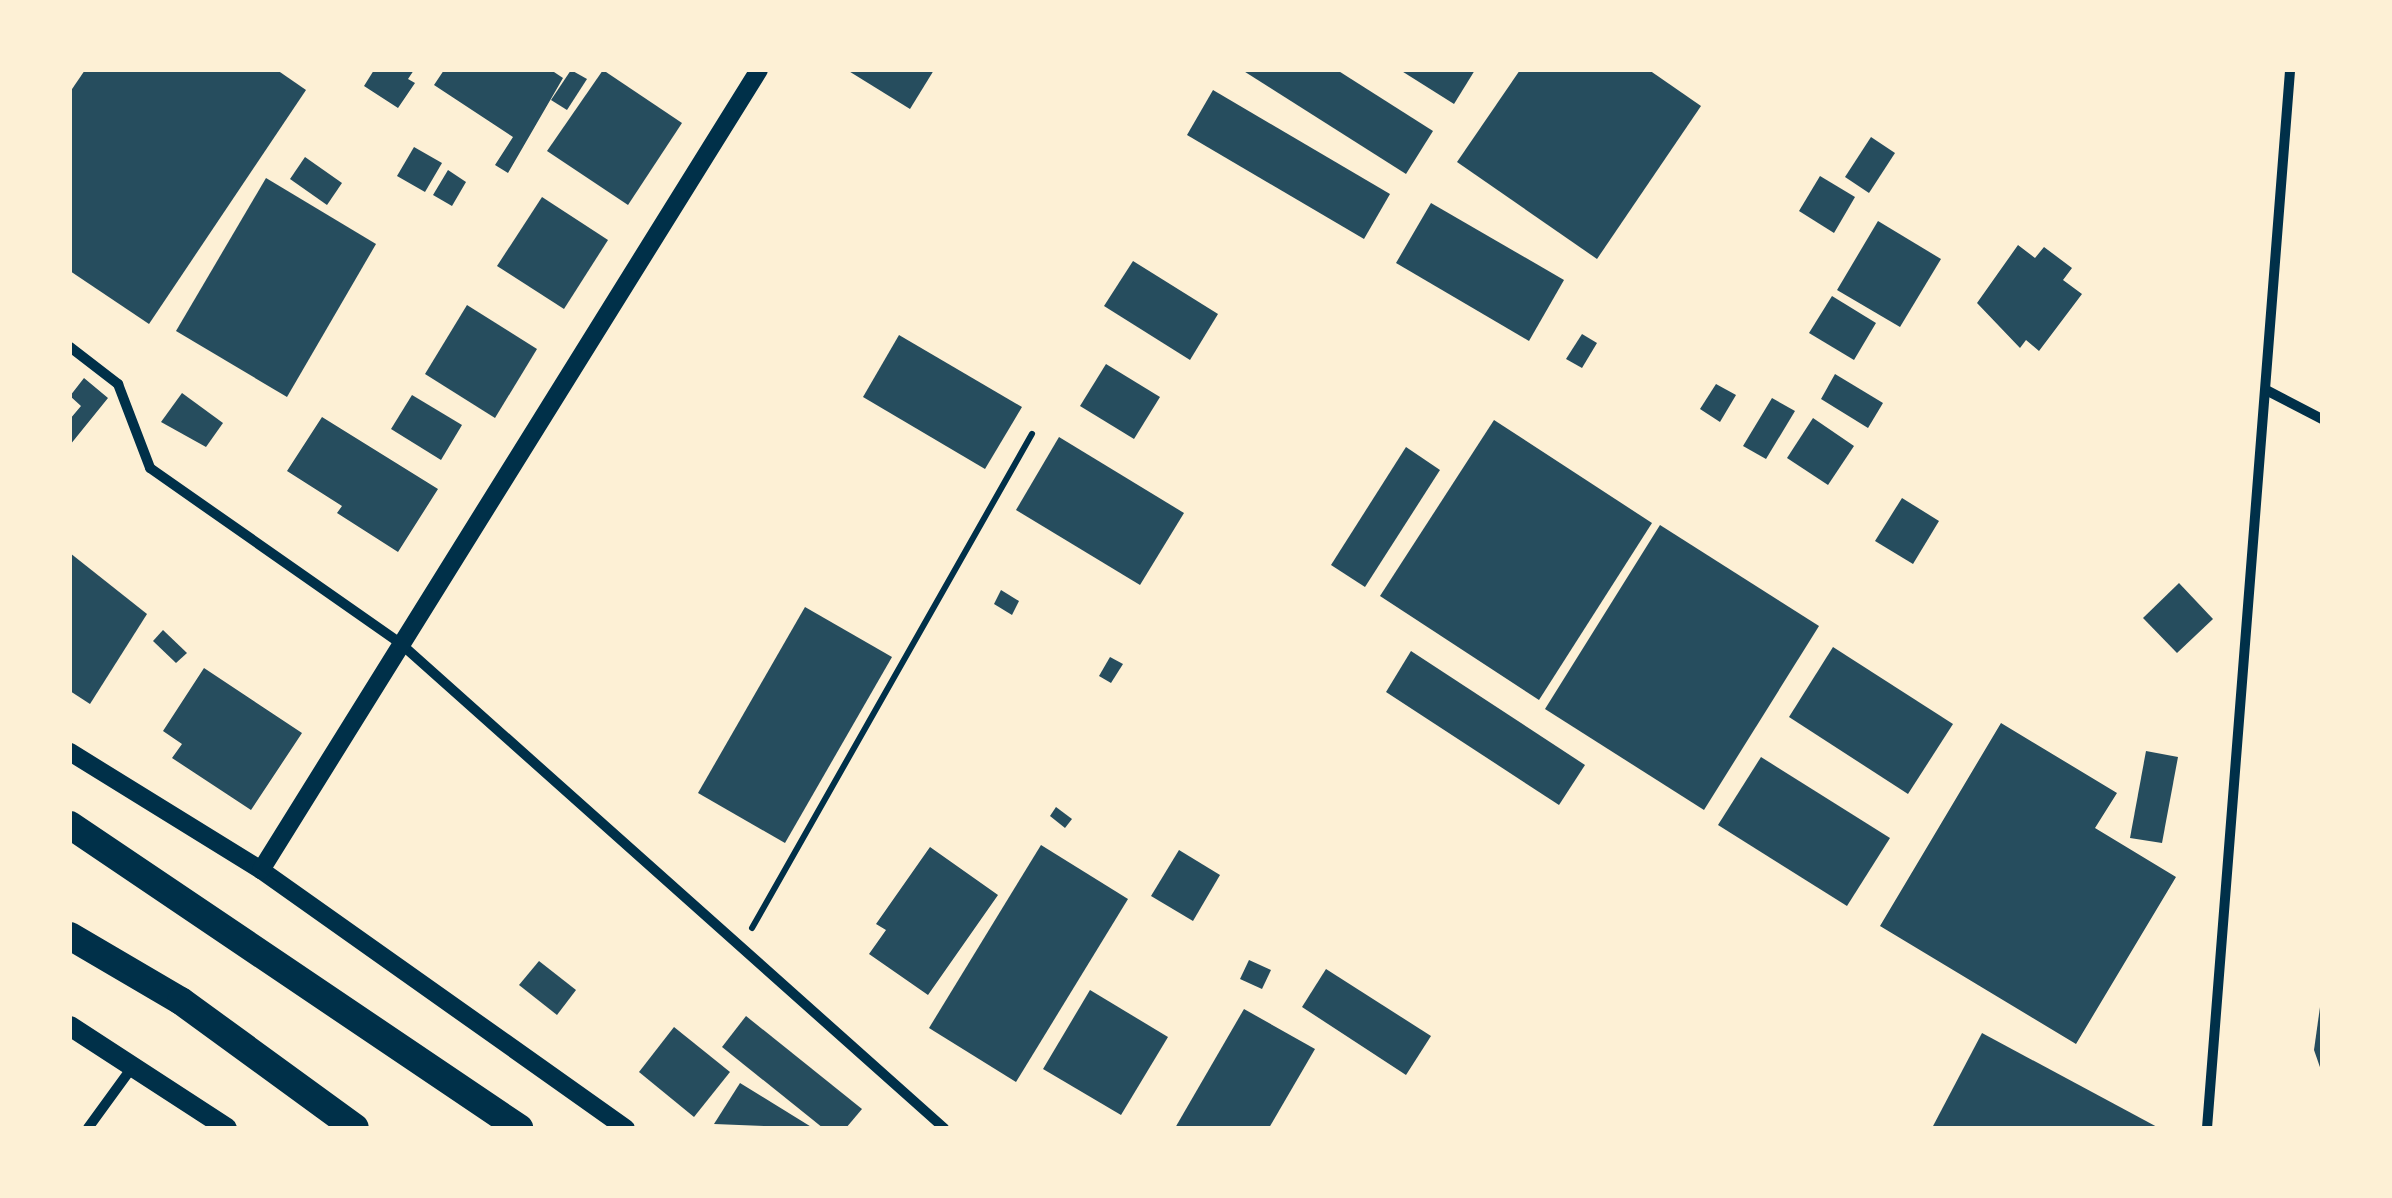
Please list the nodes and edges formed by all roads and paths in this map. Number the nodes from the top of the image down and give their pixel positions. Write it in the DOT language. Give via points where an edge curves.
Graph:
graph roads {
  1 [pos="759,70"];
  2 [pos="2290,70"];
  3 [pos="70,346"];
  4 [pos="2268,391"];
  5 [pos="2322,418"];
  6 [pos="1032,434"];
  7 [pos="400,644"];
  8 [pos="70,752"];
  9 [pos="70,824"];
  10 [pos="261,870"];
  11 [pos="70,936"];
  12 [pos="739,950"];
  13 [pos="70,1026"];
  14 [pos="133,1066"];
  15 [pos="88,1128"];
  16 [pos="226,1128"];
  17 [pos="355,1128"];
  18 [pos="518,1128"];
  19 [pos="626,1128"];
  20 [pos="944,1128"];
  21 [pos="2208,1128"];
  1 -- 7 [label="street"];
  2 -- 4 [label="street"];
  3 -- 7 [label="street" via="118,384 150,468"];
  4 -- 5 [label="street"];
  4 -- 21 [label="street"];
  6 -- 12 [label="path"];
  7 -- 10 [label="street"];
  7 -- 12 [label="street"];
  8 -- 10 [label="street"];
  9 -- 18 [label="highway"];
  10 -- 19 [label="street"];
  11 -- 17 [label="highway" via="181,1001"];
  12 -- 20 [label="street"];
  13 -- 14 [label="main road"];
  14 -- 15 [label="street"];
  14 -- 16 [label="main road"];
}
